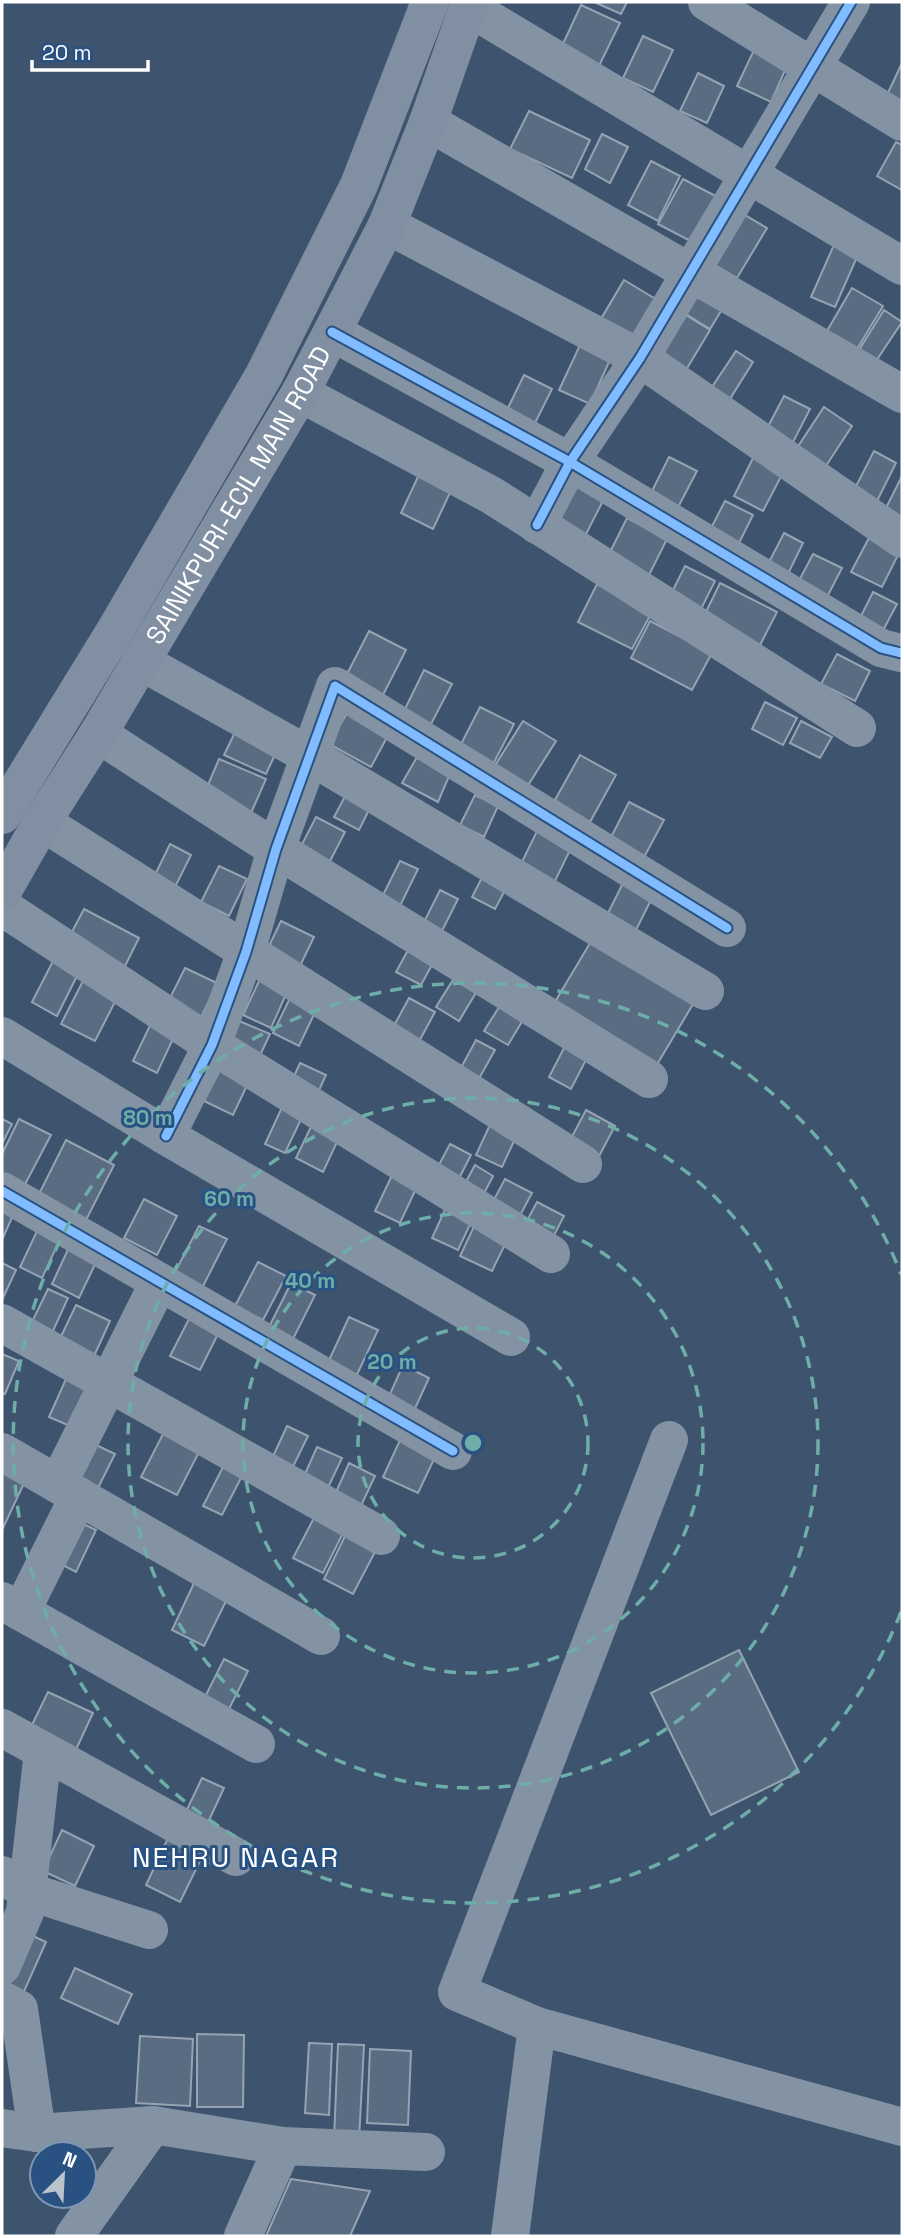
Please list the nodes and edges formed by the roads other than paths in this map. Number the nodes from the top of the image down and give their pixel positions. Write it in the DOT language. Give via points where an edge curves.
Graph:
graph roads {
  1 [pos="430,2"];
  2 [pos="707,2"];
  3 [pos="851,2"];
  4 [pos="469,4"];
  5 [pos="813,67"];
  6 [pos="428,122"];
  7 [pos="902,122"];
  8 [pos="749,175"];
  9 [pos="387,225"];
  10 [pos="902,266"];
  11 [pos="691,272"];
  12 [pos="332,332"];
  13 [pos="640,358"];
  14 [pos="300,393"];
  15 [pos="902,394"];
  16 [pos="570,462"];
  17 [pos="537,526"];
  18 [pos="902,539"];
  19 [pos="901,653"];
  20 [pos="140,662"];
  21 [pos="857,728"];
  22 [pos="97,734"];
  23 [pos="310,756"];
  24 [pos="2,815"];
  25 [pos="42,821"];
  26 [pos="276,849"];
  27 [pos="2,892"];
  28 [pos="2,907"];
  29 [pos="727,928"];
  30 [pos="246,952"];
  31 [pos="705,991"];
  32 [pos="2,1036"];
  33 [pos="212,1045"];
  34 [pos="649,1079"];
  35 [pos="166,1136"];
  36 [pos="583,1164"];
  37 [pos="2,1191"];
  38 [pos="551,1254"];
  39 [pos="159,1282"];
  40 [pos="2,1322"];
  41 [pos="511,1337"];
  42 [pos="109,1383"];
  43 [pos="669,1440"];
  44 [pos="2,1451"];
  45 [pos="453,1451"];
  46 [pos="69,1490"];
  47 [pos="381,1536"];
  48 [pos="12,1606"];
  49 [pos="321,1636"];
  50 [pos="2,1728"];
  51 [pos="256,1744"];
  52 [pos="43,1751"];
  53 [pos="236,1857"];
  54 [pos="15,1883"];
  55 [pos="149,1930"];
  56 [pos="2,1966"];
  57 [pos="2,2000"];
  58 [pos="537,2026"];
  59 [pos="153,2125"];
  60 [pos="902,2127"];
  61 [pos="20,2130"];
  62 [pos="283,2146"];
  63 [pos="426,2152"];
  64 [pos="74,2236"];
  65 [pos="243,2236"];
  66 [pos="510,2236"];
  1 -- 24 [label="main road, SAINIKPURI-ECIL MAIN ROAD" via="359,185 264,376"];
  2 -- 5 [label="street"];
  3 -- 5 [label="street"];
  4 -- 6 [label="main road, SAINIKPURI-ECIL MAIN ROAD"];
  4 -- 8 [label="street"];
  5 -- 7 [label="street"];
  5 -- 8 [label="street"];
  6 -- 9 [label="main road, SAINIKPURI-ECIL MAIN ROAD"];
  6 -- 11 [label="street"];
  8 -- 10 [label="street"];
  8 -- 11 [label="street"];
  9 -- 12 [label="main road, SAINIKPURI-ECIL MAIN ROAD"];
  9 -- 13 [label="street"];
  11 -- 13 [label="street"];
  11 -- 15 [label="street"];
  12 -- 14 [label="main road, SAINIKPURI-ECIL MAIN ROAD"];
  12 -- 16 [label="street"];
  13 -- 16 [label="street"];
  13 -- 18 [label="street"];
  14 -- 17 [label="street" via="491,495"];
  14 -- 20 [label="main road, SAINIKPURI-ECIL MAIN ROAD"];
  16 -- 17 [label="street"];
  16 -- 19 [label="street" via="881,648"];
  17 -- 21 [label="street"];
  20 -- 22 [label="main road, SAINIKPURI-ECIL MAIN ROAD"];
  20 -- 23 [label="street"];
  22 -- 25 [label="main road, SAINIKPURI-ECIL MAIN ROAD"];
  22 -- 26 [label="street"];
  23 -- 26 [label="street"];
  23 -- 29 [label="street" via="335,686"];
  23 -- 31 [label="street"];
  25 -- 27 [label="main road, SAINIKPURI-ECIL MAIN ROAD"];
  25 -- 30 [label="street"];
  26 -- 30 [label="street"];
  26 -- 34 [label="street"];
  28 -- 33 [label="street"];
  30 -- 33 [label="street"];
  30 -- 36 [label="street"];
  32 -- 35 [label="street"];
  33 -- 35 [label="street"];
  33 -- 38 [label="street"];
  35 -- 41 [label="street"];
  37 -- 39 [label="street"];
  39 -- 42 [label="street"];
  39 -- 45 [label="street"];
  40 -- 42 [label="street"];
  42 -- 46 [label="street"];
  42 -- 47 [label="street"];
  43 -- 58 [label="street" via="457,1992"];
  44 -- 46 [label="street"];
  46 -- 48 [label="street"];
  46 -- 49 [label="street"];
  48 -- 51 [label="street"];
  50 -- 52 [label="street"];
  52 -- 53 [label="street"];
  52 -- 54 [label="street"];
  54 -- 55 [label="street"];
  54 -- 56 [label="street" via="25,1912"];
  57 -- 61 [label="street" via="19,2009"];
  58 -- 60 [label="street"];
  58 -- 66 [label="street"];
  59 -- 61 [label="street"];
  59 -- 62 [label="street"];
  59 -- 64 [label="street"];
  62 -- 63 [label="street"];
  62 -- 65 [label="street"];
}
